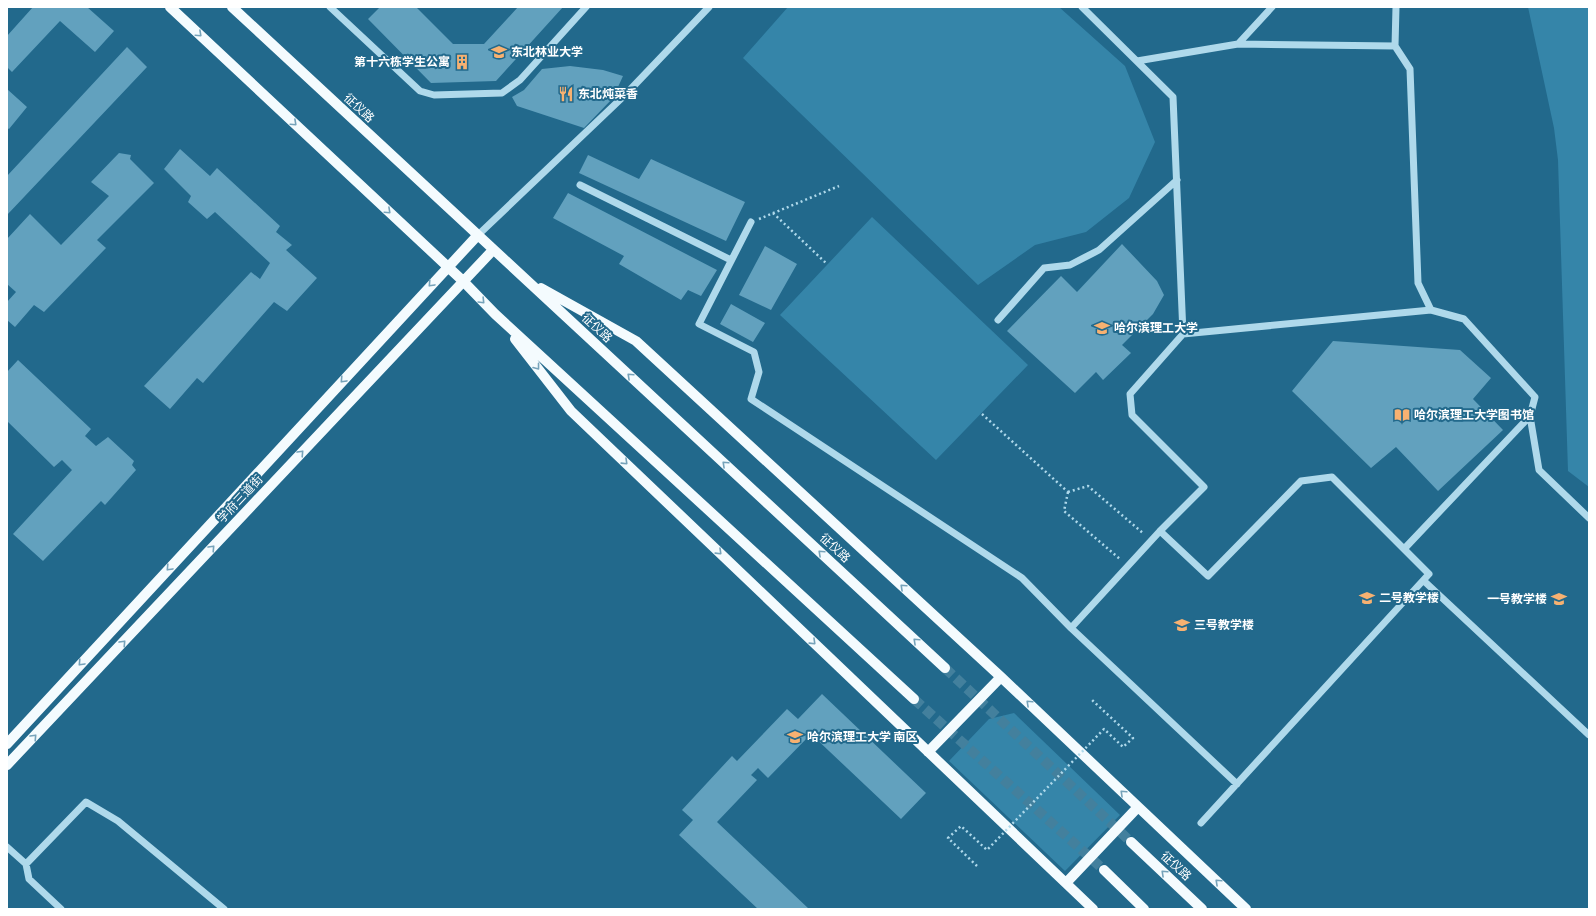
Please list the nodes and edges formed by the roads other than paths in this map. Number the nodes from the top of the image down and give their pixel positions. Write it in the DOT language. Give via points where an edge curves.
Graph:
graph roads {
  1 [pos="170,7"];
  2 [pos="232,7"];
  3 [pos="330,7"];
  4 [pos="586,7"];
  5 [pos="709,7"];
  6 [pos="1082,7"];
  7 [pos="1272,7"];
  8 [pos="1396,7"];
  9 [pos="1238,44"];
  10 [pos="1395,46"];
  11 [pos="1137,61"];
  12 [pos="1177,180"];
  13 [pos="580,185"];
  14 [pos="751,222"];
  15 [pos="477,236"];
  16 [pos="493,250"];
  17 [pos="731,260"];
  18 [pos="447,267"];
  19 [pos="527,280"];
  20 [pos="463,281"];
  21 [pos="1431,310"];
  22 [pos="495,314"];
  23 [pos="998,320"];
  24 [pos="1183,334"];
  25 [pos="1530,416"];
  26 [pos="1589,518"];
  27 [pos="1160,531"];
  28 [pos="1405,548"];
  29 [pos="1424,580"];
  30 [pos="1072,628"];
  31 [pos="945,668"];
  32 [pos="1001,677"];
  33 [pos="914,699"];
  34 [pos="1589,735"];
  35 [pos="7,744"];
  36 [pos="928,752"];
  37 [pos="7,765"];
  38 [pos="1237,784"];
  39 [pos="1138,807"];
  40 [pos="1200,823"];
  41 [pos="1131,842"];
  42 [pos="7,847"];
  43 [pos="26,864"];
  44 [pos="1104,870"];
  45 [pos="1066,884"];
  46 [pos="61,909"];
  47 [pos="224,909"];
  48 [pos="1093,909"];
  49 [pos="1144,909"];
  50 [pos="1202,909"];
  51 [pos="1246,909"];
  1 -- 18 [label="main road, one-way"];
  2 -- 15 [label="main road, 征仪路"];
  3 -- 4 [label="street" via="420,91 434,95 502,93 520,80"];
  5 -- 15 [label="street" via="626,94"];
  6 -- 11 [label="street"];
  7 -- 9 [label="street"];
  8 -- 10 [label="street"];
  9 -- 10 [label="street"];
  9 -- 11 [label="street"];
  10 -- 21 [label="street" via="1410,70 1418,283"];
  11 -- 12 [label="street" via="1173,97"];
  12 -- 23 [label="street" via="1099,250 1070,265 1044,268"];
  12 -- 24 [label="street"];
  13 -- 17 [label="street"];
  14 -- 17 [label="street"];
  15 -- 16 [label="main road, 征仪路"];
  15 -- 18 [label="main road, 学府三道街"];
  16 -- 19 [label="main road, 征仪路"];
  16 -- 20 [label="main road, 学府三道街"];
  17 -- 30 [label="street" via="699,324 754,352 760,372 751,399 1022,578"];
  18 -- 20 [label="main road"];
  18 -- 35 [label="main road, 学府三道街, one-way"];
  31 -- 19 [label="main road, 征仪路, one-way"];
  32 -- 19 [label="main road, one-way" via="636,341"];
  20 -- 22 [label="main road, one-way"];
  37 -- 20 [label="main road, 学府三道街, one-way"];
  21 -- 24 [label="street"];
  21 -- 25 [label="street" via="1464,319 1535,397"];
  22 -- 33 [label="main road"];
  22 -- 36 [label="main road, one-way" via="572,410"];
  24 -- 27 [label="street" via="1130,394 1132,415 1204,486"];
  25 -- 26 [label="street" via="1539,470"];
  25 -- 28 [label="street"];
  27 -- 28 [label="street" via="1208,576 1301,481 1332,477"];
  27 -- 30 [label="street"];
  28 -- 29 [label="street" via="1429,574"];
  29 -- 34 [label="street"];
  29 -- 38 [label="street"];
  30 -- 38 [label="street"];
  32 -- 36 [label="main road"];
  39 -- 32 [label="main road, one-way"];
  36 -- 45 [label="main road"];
  38 -- 40 [label="street"];
  39 -- 45 [label="main road"];
  51 -- 39 [label="main road, one-way"];
  50 -- 41 [label="main road, 征仪路, one-way"];
  42 -- 43 [label="street"];
  43 -- 46 [label="street" via="29,879"];
  43 -- 47 [label="street" via="86,802 118,821"];
  44 -- 49 [label="main road"];
  45 -- 48 [label="main road"];
}
